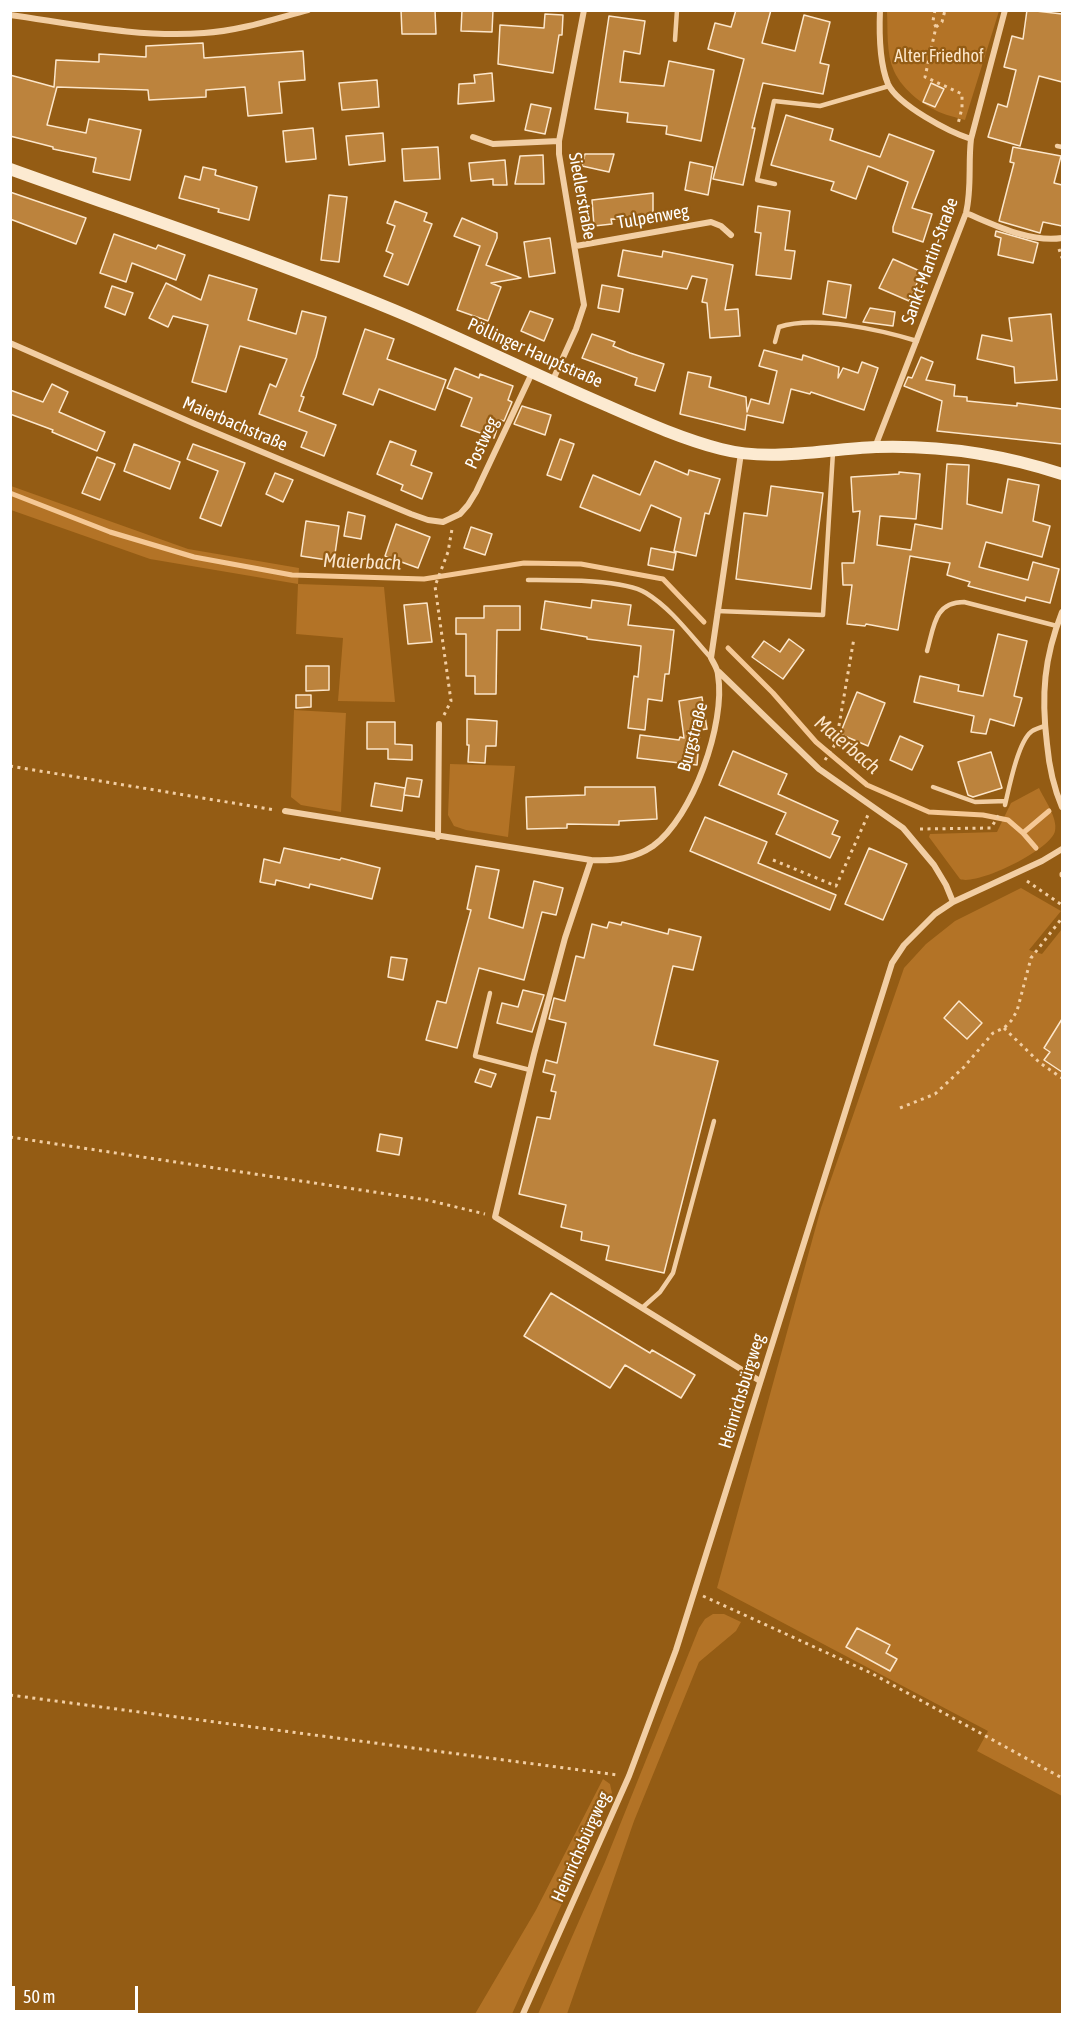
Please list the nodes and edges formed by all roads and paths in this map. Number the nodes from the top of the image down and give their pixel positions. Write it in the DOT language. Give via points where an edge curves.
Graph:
graph roads {
  1 [pos="308,10"];
  2 [pos="584,10"];
  3 [pos="677,10"];
  4 [pos="880,10"];
  5 [pos="935,10"];
  6 [pos="945,10"];
  7 [pos="1005,10"];
  8 [pos="10,15"];
  9 [pos="936,27"];
  10 [pos="675,40"];
  11 [pos="889,86"];
  12 [pos="955,134"];
  13 [pos="473,137"];
  14 [pos="971,139"];
  15 [pos="559,141"];
  16 [pos="10,169"];
  17 [pos="775,184"];
  18 [pos="966,213"];
  19 [pos="731,235"];
  20 [pos="1062,238"];
  21 [pos="576,246"];
  22 [pos="916,340"];
  23 [pos="774,342"];
  24 [pos="10,343"];
  25 [pos="532,372"];
  26 [pos="552,382"];
  27 [pos="875,447"];
  28 [pos="833,450"];
  29 [pos="741,453"];
  30 [pos="1062,474"];
  31 [pos="451,519"];
  32 [pos="528,580"];
  33 [pos="717,611"];
  34 [pos="1062,612"];
  35 [pos="1057,626"];
  36 [pos="854,638"];
  37 [pos="927,651"];
  38 [pos="711,658"];
  39 [pos="718,672"];
  40 [pos="439,724"];
  41 [pos="1044,726"];
  42 [pos="823,763"];
  43 [pos="10,766"];
  44 [pos="933,787"];
  45 [pos="1005,803"];
  46 [pos="1062,807"];
  47 [pos="872,808"];
  48 [pos="285,811"];
  49 [pos="903,828"];
  50 [pos="438,837"];
  51 [pos="1062,849"];
  52 [pos="591,860"];
  53 [pos="773,860"];
  54 [pos="1016,873"];
  55 [pos="953,902"];
  56 [pos="1062,905"];
  57 [pos="1062,918"];
  58 [pos="490,993"];
  59 [pos="1004,1028"];
  60 [pos="530,1070"];
  61 [pos="1062,1078"];
  62 [pos="900,1108"];
  63 [pos="714,1121"];
  64 [pos="10,1137"];
  65 [pos="495,1217"];
  66 [pos="642,1308"];
  67 [pos="760,1381"];
  68 [pos="695,1592"];
  69 [pos="10,1695"];
  70 [pos="629,1776"];
  71 [pos="1062,1778"];
  72 [pos="523,2014"];
  1 -- 8 [label="street" via="203,34 129,31"];
  2 -- 15 [label="street, Siedlerstraße"];
  3 -- 10 [label="lane"];
  4 -- 11 [label="street" via="881,50"];
  5 -- 9 [label="path"];
  6 -- 9 [label="path"];
  7 -- 14 [label="street, Sankt-Martin-Straße"];
  9 -- 12 [label="path" via="925,77 962,94"];
  11 -- 12 [label="street" via="914,110"];
  11 -- 17 [label="lane" via="820,106 774,101 757,180"];
  12 -- 14 [label="street"];
  13 -- 15 [label="street" via="493,144"];
  14 -- 18 [label="street, Sankt-Martin-Straße"];
  15 -- 21 [label="street, Siedlerstraße" via="562,182"];
  16 -- 25 [label="street, Pöllinger Hauptstraße" via="325,283"];
  18 -- 20 [label="street" via="1030,236"];
  18 -- 22 [label="street, Sankt-Martin-Straße"];
  19 -- 21 [label="street, Tulpenweg" via="711,222"];
  21 -- 26 [label="street, Siedlerstraße" via="584,305"];
  22 -- 23 [label="lane" via="886,331 835,324 788,324 779,327"];
  22 -- 27 [label="street, Sankt-Martin-Straße"];
  24 -- 31 [label="street, Maierbachstraße" via="411,514 443,522"];
  25 -- 26 [label="street, Pöllinger Hauptstraße"];
  25 -- 31 [label="street, Postweg" via="476,492 460,514"];
  26 -- 29 [label="street, Pöllinger Hauptstraße" via="665,430"];
  27 -- 28 [label="street, Pöllinger Hauptstraße"];
  27 -- 30 [label="street, Pöllinger Hauptstraße" via="969,451"];
  28 -- 29 [label="street, Pöllinger Hauptstraße"];
  28 -- 33 [label="lane" via="823,615"];
  29 -- 33 [label="street"];
  31 -- 40 [label="path" via="451,539 435,586 451,701"];
  32 -- 38 [label="lane" via="562,579 644,591"];
  33 -- 38 [label="street"];
  34 -- 35 [label="street"];
  35 -- 37 [label="lane" via="954,602 939,612"];
  35 -- 41 [label="street" via="1043,680"];
  36 -- 42 [label="path" via="836,743"];
  38 -- 39 [label="street, Burgstraße"];
  39 -- 47 [label="street" via="819,769"];
  39 -- 52 [label="street, Burgstraße" via="718,713 699,780 684,809 652,847 624,859"];
  40 -- 50 [label="street"];
  41 -- 45 [label="lane" via="1030,732 1023,743"];
  41 -- 46 [label="street" via="1051,776"];
  43 -- 48 [label="path"];
  44 -- 45 [label="lane" via="975,802"];
  45 -- 49 [label="path" via="992,828"];
  47 -- 49 [label="street"];
  47 -- 53 [label="path" via="836,886"];
  48 -- 50 [label="street, Burgstraße"];
  49 -- 55 [label="street" via="933,865"];
  50 -- 52 [label="street, Burgstraße"];
  51 -- 54 [label="street, Heinrichsbürgweg"];
  52 -- 60 [label="street" via="565,938"];
  54 -- 55 [label="street, Heinrichsbürgweg"];
  54 -- 56 [label="path"];
  55 -- 67 [label="street, Heinrichsbürgweg" via="917,930 892,963"];
  57 -- 59 [label="path" via="1031,957 1017,1011"];
  58 -- 60 [label="lane" via="475,1056"];
  59 -- 61 [label="path"];
  59 -- 62 [label="path" via="993,1033 935,1094"];
  60 -- 65 [label="street"];
  63 -- 66 [label="lane" via="673,1273"];
  64 -- 65 [label="path" via="427,1200"];
  65 -- 66 [label="street"];
  66 -- 67 [label="street"];
  67 -- 68 [label="street, Heinrichsbürgweg"];
  68 -- 70 [label="street, Heinrichsbürgweg"];
  68 -- 71 [label="path" via="871,1673"];
  69 -- 70 [label="path"];
  70 -- 72 [label="street, Heinrichsbürgweg"];
}
